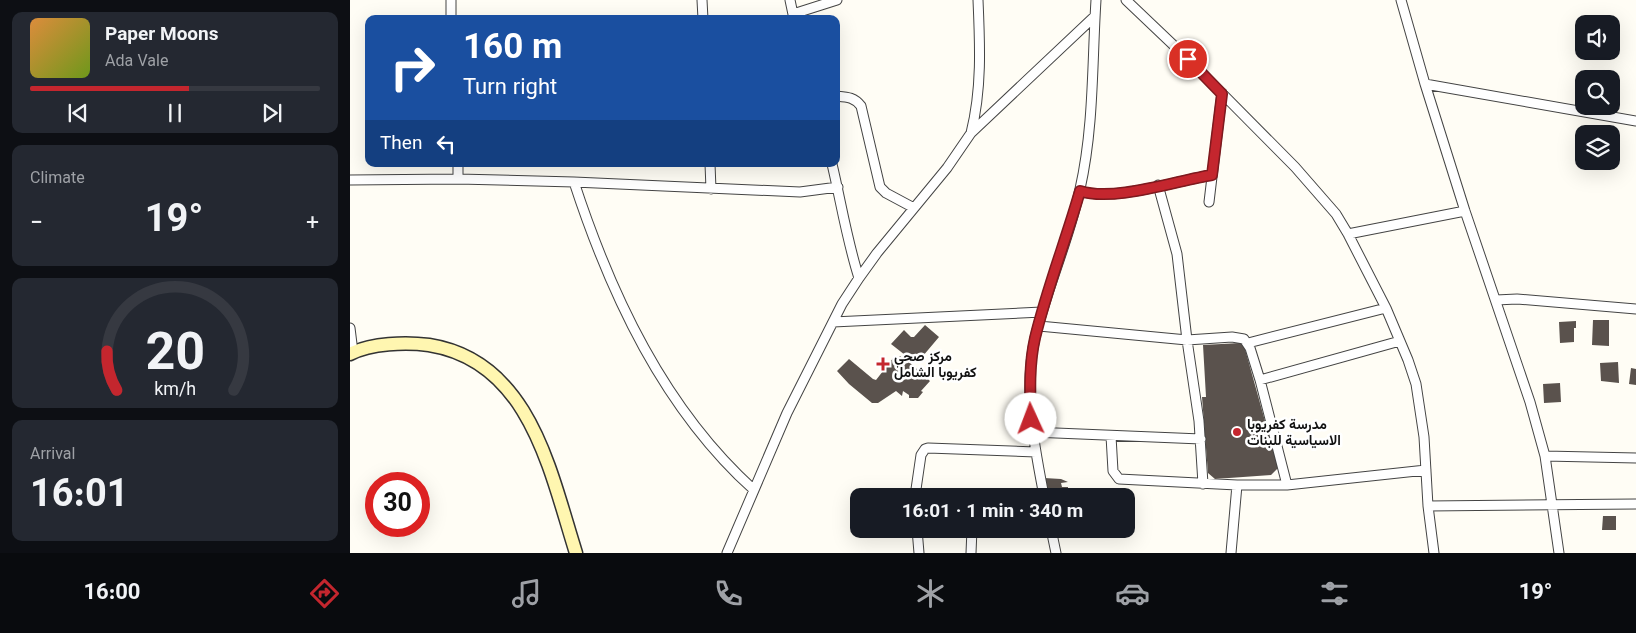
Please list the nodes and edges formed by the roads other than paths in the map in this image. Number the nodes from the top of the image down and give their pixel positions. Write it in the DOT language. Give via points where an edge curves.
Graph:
graph roads {
  1 [pos="452,0"];
  2 [pos="702,0"];
  3 [pos="790,0"];
  4 [pos="837,0"];
  5 [pos="978,0"];
  6 [pos="1096,0"];
  7 [pos="1126,0"];
  8 [pos="1401,0"];
  9 [pos="451,15"];
  10 [pos="703,15"];
  11 [pos="793,15"];
  12 [pos="796,15"];
  13 [pos="1095,16"];
  14 [pos="1425,84"];
  15 [pos="1222,94"];
  16 [pos="840,97"];
  17 [pos="1636,121"];
  18 [pos="971,134"];
  19 [pos="458,167"];
  20 [pos="710,167"];
  21 [pos="833,167"];
  22 [pos="1212,175"];
  23 [pos="458,179"];
  24 [pos="350,180"];
  25 [pos="574,182"];
  26 [pos="1158,186"];
  27 [pos="838,187"];
  28 [pos="711,189"];
  29 [pos="1080,191"];
  30 [pos="1209,202"];
  31 [pos="914,208"];
  32 [pos="1465,211"];
  33 [pos="1348,234"];
  34 [pos="859,278"];
  35 [pos="1496,300"];
  36 [pos="1386,308"];
  37 [pos="1636,309"];
  38 [pos="1042,312"];
  39 [pos="833,322"];
  40 [pos="1039,326"];
  41 [pos="350,328"];
  42 [pos="1187,340"];
  43 [pos="1400,341"];
  44 [pos="1248,343"];
  45 [pos="352,353"];
  46 [pos="1260,380"];
  47 [pos="1032,432"];
  48 [pos="1111,436"];
  49 [pos="1201,438"];
  50 [pos="1036,452"];
  51 [pos="1545,456"];
  52 [pos="1636,458"];
  53 [pos="1426,470"];
  54 [pos="1203,484"];
  55 [pos="1287,484"];
  56 [pos="1237,485"];
  57 [pos="916,488"];
  58 [pos="1043,488"];
  59 [pos="754,490"];
  60 [pos="1553,504"];
  61 [pos="1636,504"];
  62 [pos="1428,506"];
  63 [pos="918,538"];
  64 [pos="972,538"];
  65 [pos="1053,538"];
  66 [pos="576,553"];
  67 [pos="727,553"];
  68 [pos="919,553"];
  69 [pos="971,553"];
  70 [pos="1056,553"];
  71 [pos="1231,553"];
  72 [pos="1434,553"];
  73 [pos="1559,553"];
  1 -- 9 [label="street"];
  2 -- 10 [label="street"];
  3 -- 11 [label="street"];
  4 -- 12 [label="street"];
  5 -- 18 [label="street" via="979,89"];
  6 -- 13 [label="street"];
  7 -- 15 [label="street"];
  8 -- 14 [label="street"];
  13 -- 18 [label="street"];
  13 -- 29 [label="street" via="1089,130"];
  14 -- 17 [label="street"];
  14 -- 32 [label="street"];
  15 -- 22 [label="street"];
  15 -- 33 [label="street" via="1310,183"];
  16 -- 31 [label="street" via="856,100 861,106 880,186 886,194"];
  18 -- 31 [label="street"];
  19 -- 23 [label="street"];
  20 -- 28 [label="street"];
  21 -- 27 [label="street"];
  22 -- 26 [label="street"];
  22 -- 30 [label="street"];
  23 -- 24 [label="street"];
  23 -- 25 [label="street"];
  25 -- 28 [label="street"];
  25 -- 59 [label="street" via="609,277 664,382 716,452"];
  26 -- 29 [label="street" via="1113,194"];
  26 -- 42 [label="street" via="1177,254"];
  27 -- 28 [label="street" via="800,192"];
  27 -- 34 [label="street" via="846,234"];
  29 -- 38 [label="street"];
  31 -- 34 [label="street"];
  32 -- 33 [label="street"];
  32 -- 35 [label="street"];
  33 -- 36 [label="street"];
  34 -- 39 [label="street"];
  35 -- 37 [label="street"];
  35 -- 51 [label="street"];
  36 -- 43 [label="street"];
  36 -- 44 [label="street"];
  38 -- 39 [label="street"];
  38 -- 40 [label="street"];
  39 -- 59 [label="street" via="787,413"];
  40 -- 42 [label="street"];
  40 -- 47 [label="street" via="1031,371"];
  41 -- 45 [label="street"];
  42 -- 44 [label="street" via="1238,337"];
  42 -- 49 [label="street"];
  43 -- 46 [label="street"];
  43 -- 53 [label="street" via="1419,400"];
  44 -- 46 [label="street"];
  45 -- 66 [label="main road" via="395,344 438,346 478,362 498,379 516,398 534,430"];
  46 -- 55 [label="street"];
  47 -- 48 [label="street"];
  47 -- 50 [label="street"];
  48 -- 49 [label="street"];
  48 -- 54 [label="street" via="1113,471 1119,479"];
  49 -- 54 [label="street"];
  50 -- 57 [label="street" via="928,448 921,455"];
  50 -- 58 [label="street"];
  51 -- 52 [label="street"];
  51 -- 60 [label="street"];
  53 -- 55 [label="street"];
  53 -- 62 [label="street"];
  54 -- 56 [label="street"];
  55 -- 56 [label="street"];
  56 -- 71 [label="street"];
  59 -- 67 [label="street"];
  60 -- 61 [label="street"];
  60 -- 62 [label="street"];
  60 -- 73 [label="street"];
  62 -- 72 [label="street"];
  63 -- 68 [label="street"];
  64 -- 69 [label="street"];
  65 -- 70 [label="street"];
}
